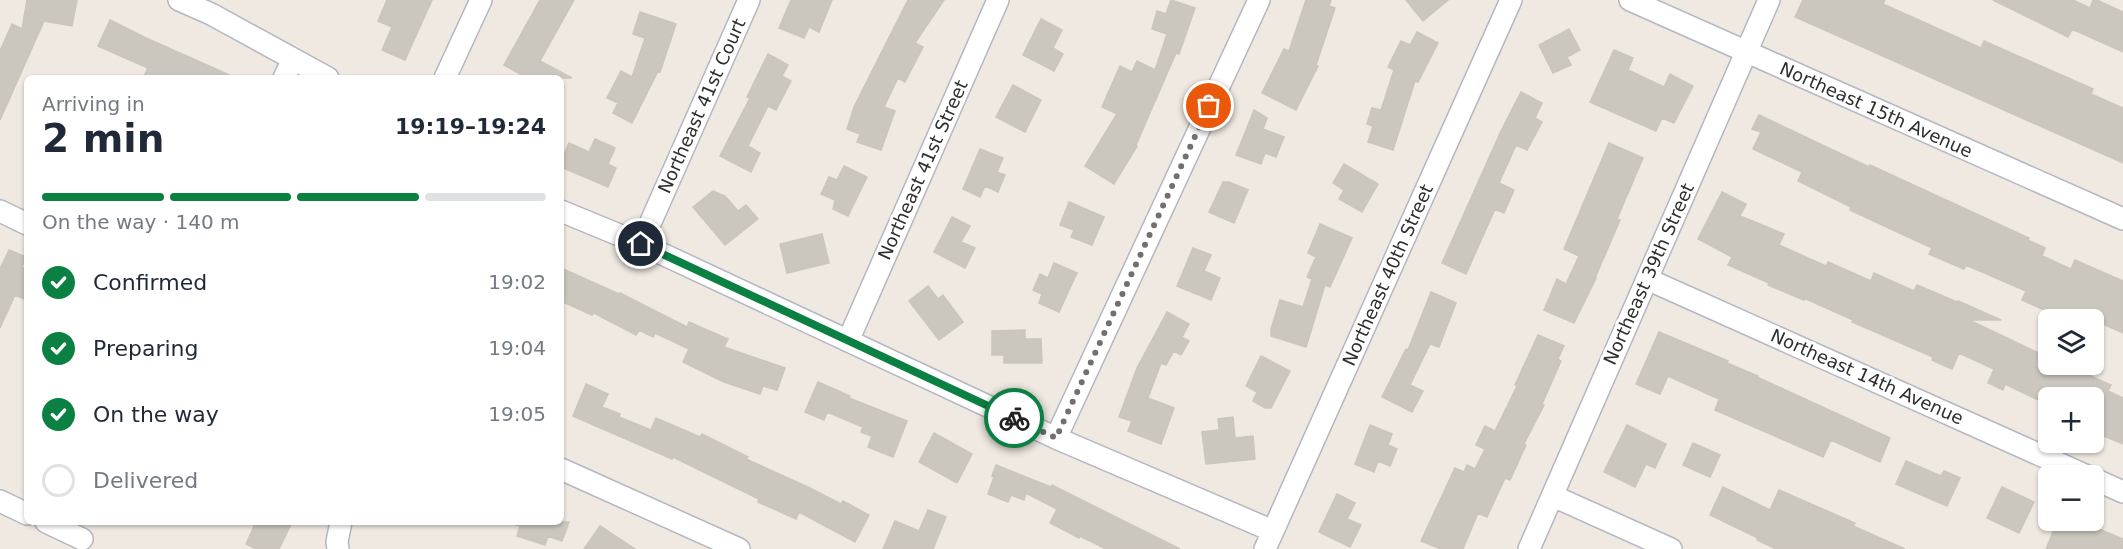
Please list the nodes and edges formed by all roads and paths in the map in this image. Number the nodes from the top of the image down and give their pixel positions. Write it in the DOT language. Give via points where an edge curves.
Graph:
graph roads {
  1 [pos="179,0"];
  2 [pos="481,0"];
  3 [pos="749,0"];
  4 [pos="998,0"];
  5 [pos="1259,0"];
  6 [pos="1511,0"];
  7 [pos="1630,0"];
  8 [pos="1769,0"];
  9 [pos="215,7"];
  10 [pos="1746,51"];
  11 [pos="289,68"];
  12 [pos="316,75"];
  13 [pos="446,75"];
  14 [pos="0,212"];
  15 [pos="564,212"];
  16 [pos="2123,219"];
  17 [pos="24,223"];
  18 [pos="641,244"];
  19 [pos="1647,279"];
  20 [pos="848,341"];
  21 [pos="1056,438"];
  22 [pos="2062,465"];
  23 [pos="564,470"];
  24 [pos="2104,483"];
  25 [pos="2123,492"];
  26 [pos="1553,495"];
  27 [pos="0,501"];
  28 [pos="24,513"];
  29 [pos="53,525"];
  30 [pos="341,525"];
  31 [pos="83,536"];
  32 [pos="1269,540"];
  33 [pos="338,549"];
  34 [pos="739,549"];
  35 [pos="1529,549"];
  36 [pos="1671,549"];
  1 -- 9 [label="street"];
  2 -- 13 [label="street"];
  3 -- 18 [label="street, Northeast 41st Court"];
  4 -- 20 [label="street, Northeast 41st Street"];
  5 -- 21 [label="street"];
  6 -- 32 [label="street, Northeast 40th Street"];
  7 -- 10 [label="street, Northeast 15th Avenue"];
  8 -- 10 [label="street, Northeast 39th Street"];
  9 -- 11 [label="street"];
  10 -- 16 [label="street, Northeast 15th Avenue"];
  10 -- 19 [label="street, Northeast 39th Street"];
  11 -- 12 [label="street"];
  14 -- 17 [label="street"];
  15 -- 18 [label="street"];
  18 -- 20 [label="street"];
  19 -- 22 [label="street, Northeast 14th Avenue"];
  19 -- 26 [label="street, Northeast 39th Street"];
  20 -- 21 [label="street"];
  21 -- 32 [label="street"];
  23 -- 34 [label="street"];
  24 -- 25 [label="street"];
  26 -- 35 [label="street, Northeast 39th Street"];
  26 -- 36 [label="street"];
  27 -- 28 [label="street"];
  29 -- 31 [label="street"];
  30 -- 33 [label="street"];
}
